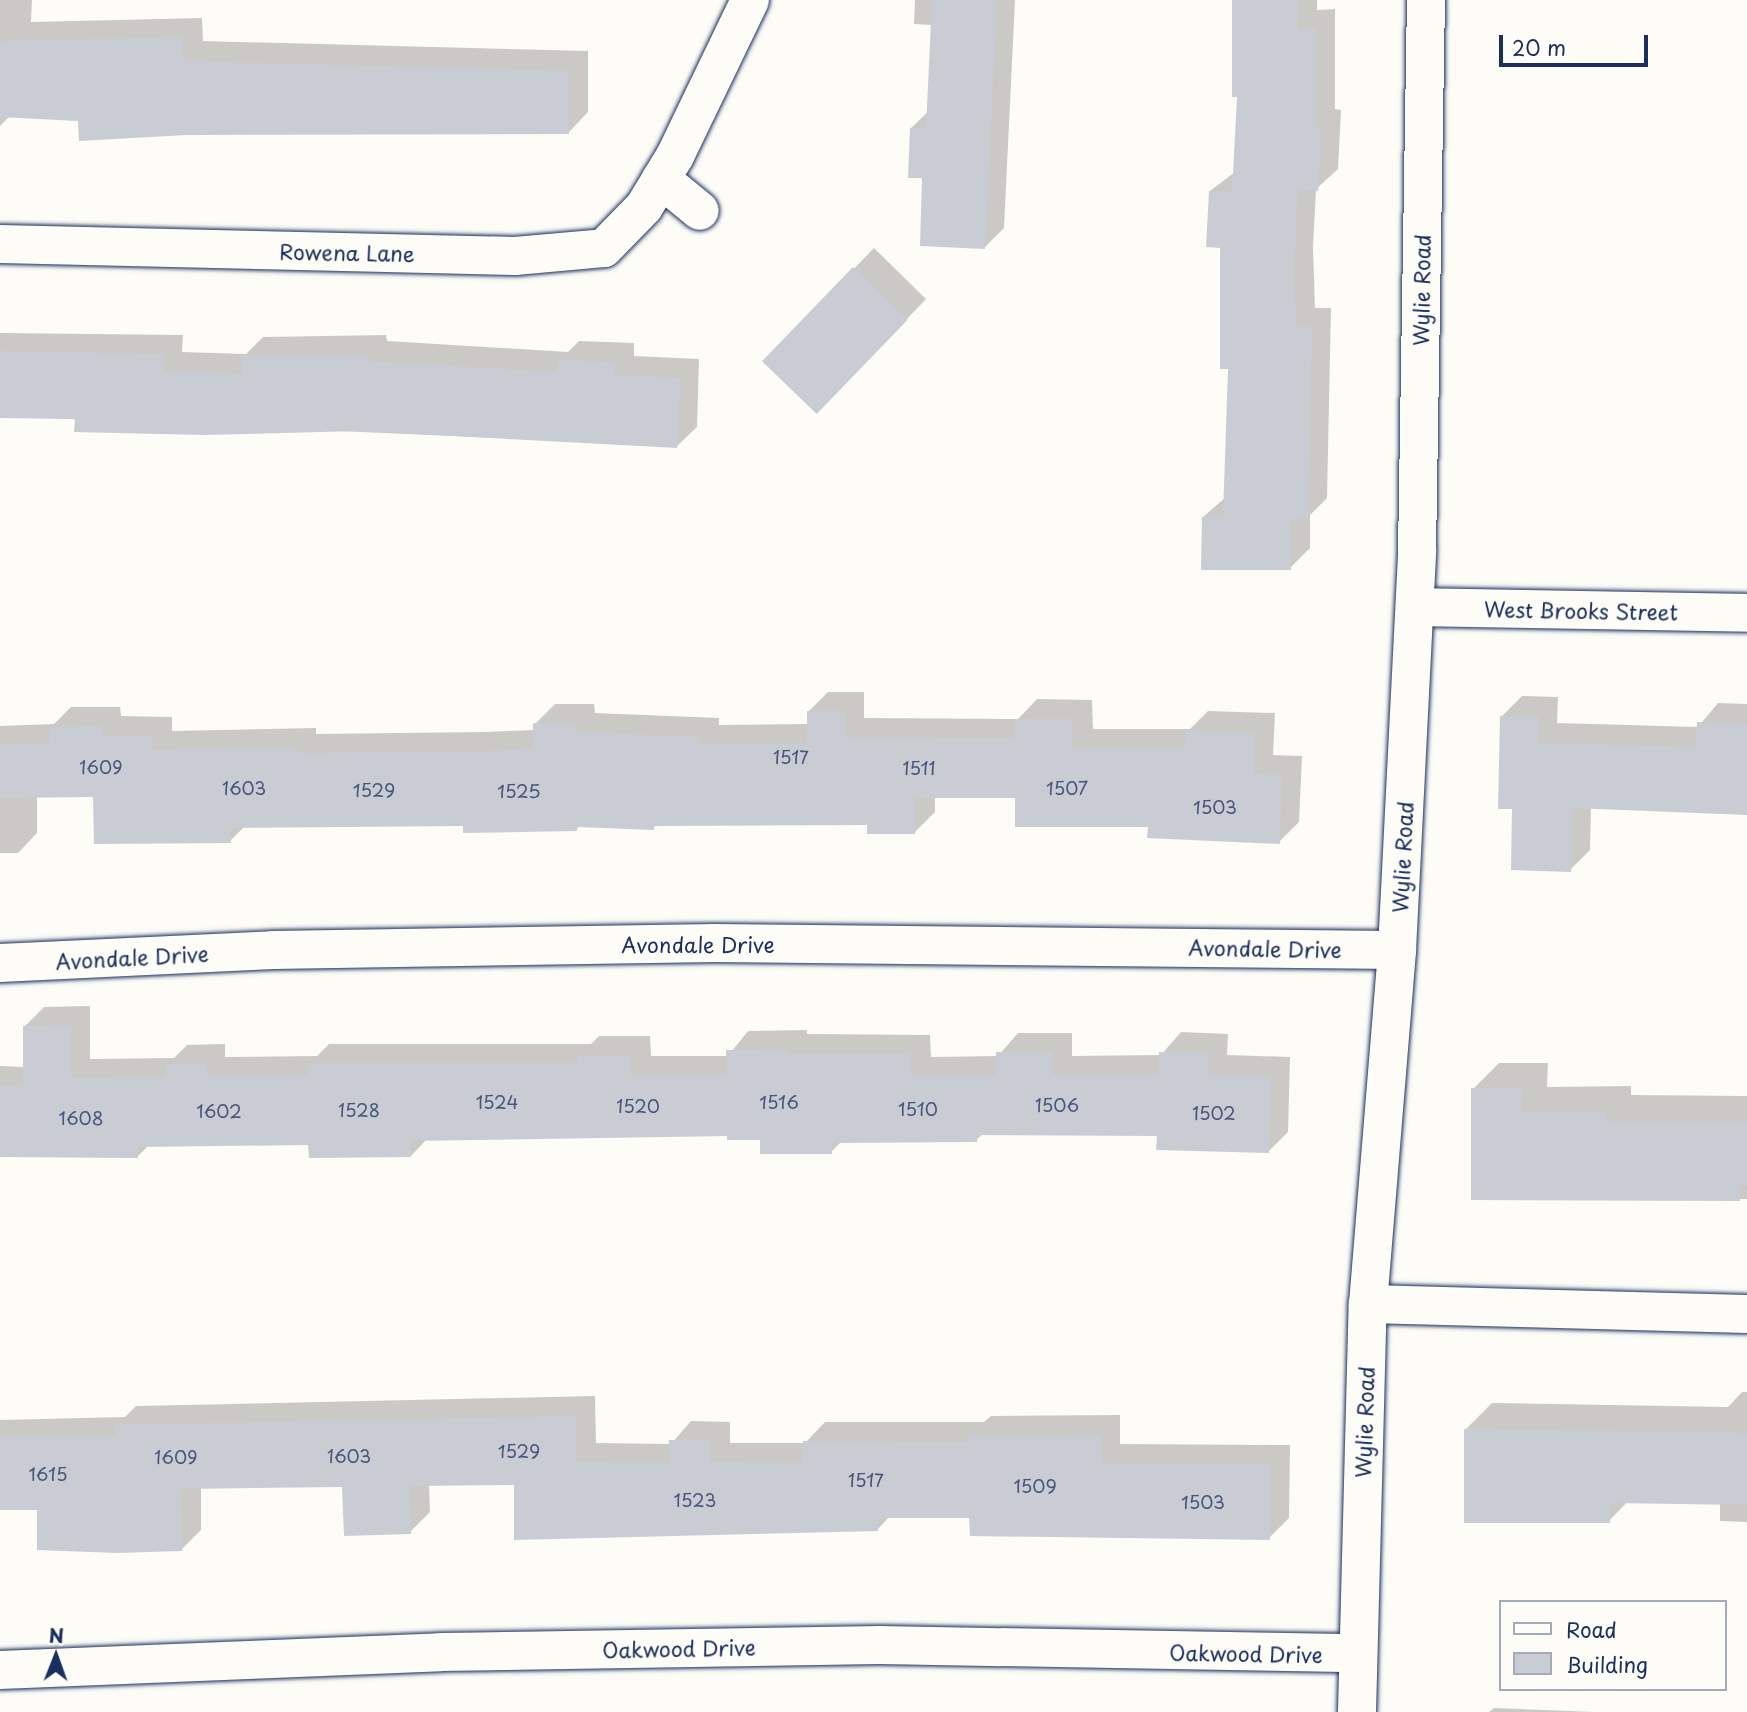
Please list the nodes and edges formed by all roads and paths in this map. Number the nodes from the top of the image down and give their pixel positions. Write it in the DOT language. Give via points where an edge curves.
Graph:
graph roads {
  1 [pos="750,0"];
  2 [pos="1426,0"];
  3 [pos="661,179"];
  4 [pos="700,211"];
  5 [pos="0,244"];
  6 [pos="1415,607"];
  7 [pos="1747,613"];
  8 [pos="1397,950"];
  9 [pos="0,963"];
  10 [pos="1368,1304"];
  11 [pos="1747,1314"];
  12 [pos="1358,1653"];
  13 [pos="0,1670"];
  14 [pos="1357,1712"];
  1 -- 3 [label="street, Rowena Lane"];
  2 -- 6 [label="street, Wylie Road"];
  3 -- 4 [label="street"];
  3 -- 5 [label="street, Rowena Lane" via="621,236 604,248 574,254"];
  6 -- 7 [label="street, West Brooks Street"];
  6 -- 8 [label="street, Wylie Road"];
  8 -- 9 [label="street, Avondale Drive" via="715,943 273,950"];
  8 -- 10 [label="street, Wylie Road"];
  10 -- 11 [label="street"];
  10 -- 12 [label="street, Wylie Road"];
  12 -- 13 [label="street, Oakwood Drive" via="880,1645 441,1652"];
  12 -- 14 [label="street, Wylie Road"];
}
